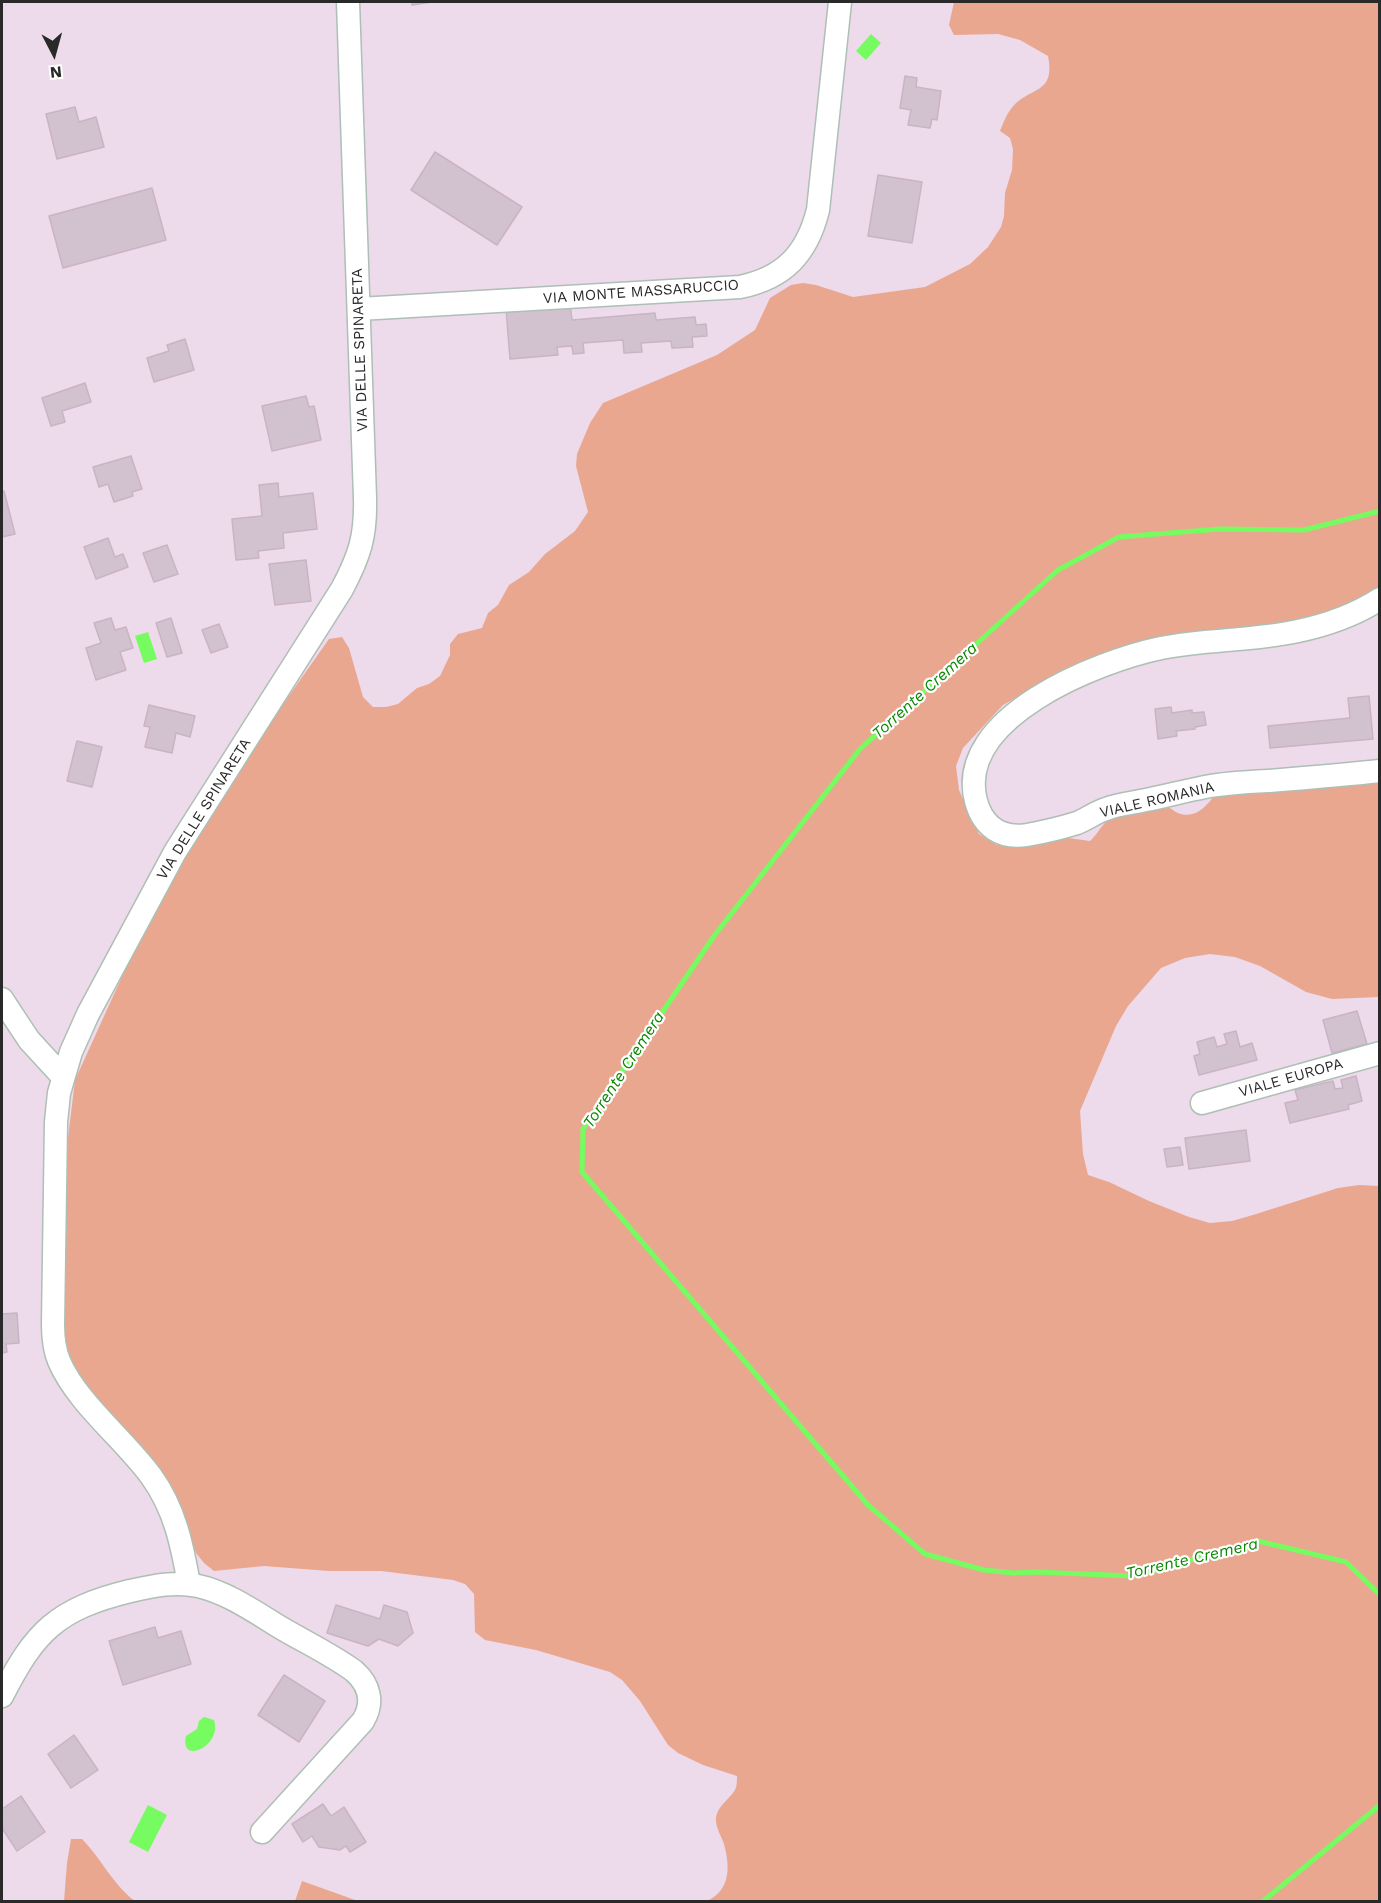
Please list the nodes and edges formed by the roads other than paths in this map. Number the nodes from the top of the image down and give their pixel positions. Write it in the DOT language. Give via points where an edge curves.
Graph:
graph roads {
  1 [pos="348,2"];
  2 [pos="840,2"];
  3 [pos="359,309"];
  4 [pos="1380,599"];
  5 [pos="1380,771"];
  6 [pos="2,999"];
  7 [pos="1380,1053"];
  8 [pos="63,1077"];
  9 [pos="1202,1103"];
  10 [pos="189,1584"];
  11 [pos="2,1696"];
  12 [pos="262,1832"];
  1 -- 3 [label="street, VIA DELLE SPINARETA"];
  2 -- 3 [label="street, VIA MONTE MASSARUCCIO" via="818,210 811,234 798,255 773,276 740,287"];
  3 -- 8 [label="street, VIA DELLE SPINARETA" via="365,517 357,558 342,589 175,852 88,1014"];
  4 -- 5 [label="street, VIALE ROMANIA" via="1345,617 1310,628 1165,647 1088,673 1041,696 1009,719 987,743 975,766 973,780 984,818 998,832 1015,837 1078,822 1106,808 1207,786"];
  6 -- 8 [label="street" via="29,1040"];
  7 -- 9 [label="street, VIALE EUROPA"];
  8 -- 10 [label="street, VIA DELLE SPINARETA" via="56,1122 55,1347 76,1388 151,1475 164,1496 177,1527"];
  10 -- 11 [label="street" via="150,1587 100,1599 69,1613 36,1640"];
  10 -- 12 [label="street" via="244,1606 348,1667 367,1688 369,1710 363,1721"];
}
